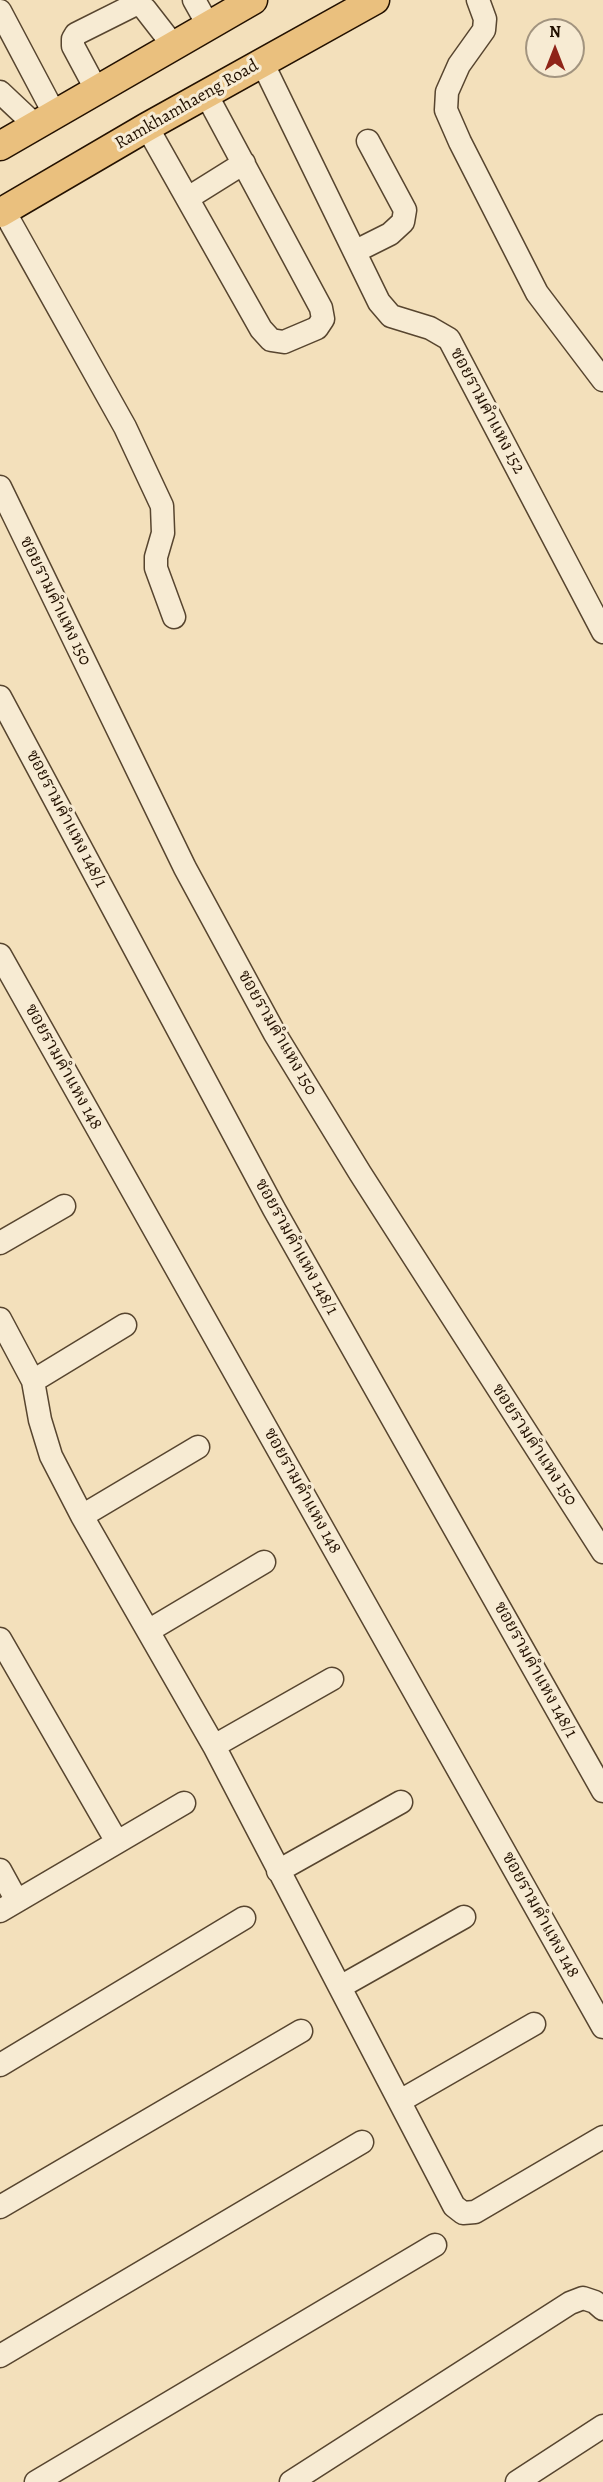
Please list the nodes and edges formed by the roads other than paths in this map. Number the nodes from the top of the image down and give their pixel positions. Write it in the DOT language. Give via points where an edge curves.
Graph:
graph roads {
  1 [pos="194,0"];
  2 [pos="253,0"];
  3 [pos="478,0"];
  4 [pos="368,2"];
  5 [pos="0,11"];
  6 [pos="208,25"];
  7 [pos="173,45"];
  8 [pos="262,62"];
  9 [pos="96,89"];
  10 [pos="0,92"];
  11 [pos="206,94"];
  12 [pos="44,119"];
  13 [pos="147,127"];
  14 [pos="368,141"];
  15 [pos="0,146"];
  16 [pos="244,163"];
  17 [pos="188,198"];
  18 [pos="2,212"];
  19 [pos="356,251"];
  20 [pos="603,380"];
  21 [pos="0,487"];
  22 [pos="174,617"];
  23 [pos="603,632"];
  24 [pos="0,698"];
  25 [pos="0,955"];
  26 [pos="64,1206"];
  27 [pos="0,1243"];
  28 [pos="0,1319"];
  29 [pos="126,1325"];
  30 [pos="33,1381"];
  31 [pos="198,1447"];
  32 [pos="82,1516"];
  33 [pos="603,1552"];
  34 [pos="264,1562"];
  35 [pos="148,1631"];
  36 [pos="0,1639"];
  37 [pos="332,1679"];
  38 [pos="214,1746"];
  39 [pos="603,1791"];
  40 [pos="401,1802"];
  41 [pos="184,1803"];
  42 [pos="117,1842"];
  43 [pos="0,1870"];
  44 [pos="278,1871"];
  45 [pos="8,1906"];
  46 [pos="464,1917"];
  47 [pos="244,1918"];
  48 [pos="340,1987"];
  49 [pos="534,2024"];
  50 [pos="603,2027"];
  51 [pos="301,2031"];
  52 [pos="0,2065"];
  53 [pos="400,2102"];
  54 [pos="603,2137"];
  55 [pos="362,2142"];
  56 [pos="0,2207"];
  57 [pos="435,2245"];
  58 [pos="603,2309"];
  59 [pos="0,2356"];
  60 [pos="603,2426"];
  61 [pos="36,2482"];
  62 [pos="291,2482"];
  63 [pos="517,2482"];
  1 -- 6 [label="street"];
  2 -- 6 [label="main road"];
  3 -- 20 [label="street" via="485,19 484,30 459,65 447,92 446,110 537,293"];
  4 -- 8 [label="main road, Ramkhamhaeng Road"];
  5 -- 12 [label="street"];
  6 -- 7 [label="main road"];
  7 -- 9 [label="main road"];
  7 -- 9 [label="street" via="140,5 76,33 73,46"];
  8 -- 11 [label="main road, Ramkhamhaeng Road"];
  8 -- 19 [label="street, ซอยรามคำแหง 152"];
  9 -- 12 [label="main road"];
  10 -- 12 [label="street"];
  11 -- 13 [label="main road, Ramkhamhaeng Road"];
  11 -- 16 [label="street"];
  12 -- 15 [label="main road"];
  13 -- 17 [label="street"];
  13 -- 18 [label="main road, Ramkhamhaeng Road"];
  14 -- 19 [label="street" via="405,210 403,222 390,234"];
  16 -- 17 [label="street"];
  16 -- 17 [label="street" via="321,308 323,320 317,328 284,342 271,340 261,329"];
  18 -- 22 [label="street" via="126,427 162,506 163,533 156,568"];
  19 -- 23 [label="street, ซอยรามคำแหง 152" via="379,302 392,316 430,328 449,339"];
  21 -- 33 [label="street, ซอยรามคำแหง 150" via="185,868 275,1034"];
  24 -- 39 [label="street, ซอยรามคำแหง 148/1" via="274,1209"];
  25 -- 50 [label="street, ซอยรามคำแหง 148"];
  26 -- 27 [label="street"];
  28 -- 30 [label="street"];
  29 -- 30 [label="street"];
  30 -- 32 [label="street" via="51,1456"];
  31 -- 32 [label="street"];
  32 -- 35 [label="street"];
  34 -- 35 [label="street"];
  35 -- 38 [label="street"];
  36 -- 42 [label="street"];
  37 -- 38 [label="street"];
  38 -- 44 [label="street"];
  40 -- 44 [label="street"];
  41 -- 42 [label="street"];
  42 -- 45 [label="street"];
  43 -- 45 [label="street"];
  44 -- 48 [label="street"];
  46 -- 48 [label="street"];
  47 -- 52 [label="street"];
  48 -- 53 [label="street"];
  49 -- 53 [label="street"];
  51 -- 56 [label="street"];
  53 -- 54 [label="street" via="454,2205 463,2213 475,2212"];
  55 -- 59 [label="street"];
  57 -- 61 [label="street"];
  58 -- 62 [label="street" via="583,2298 570,2302"];
  60 -- 63 [label="street"];
}
